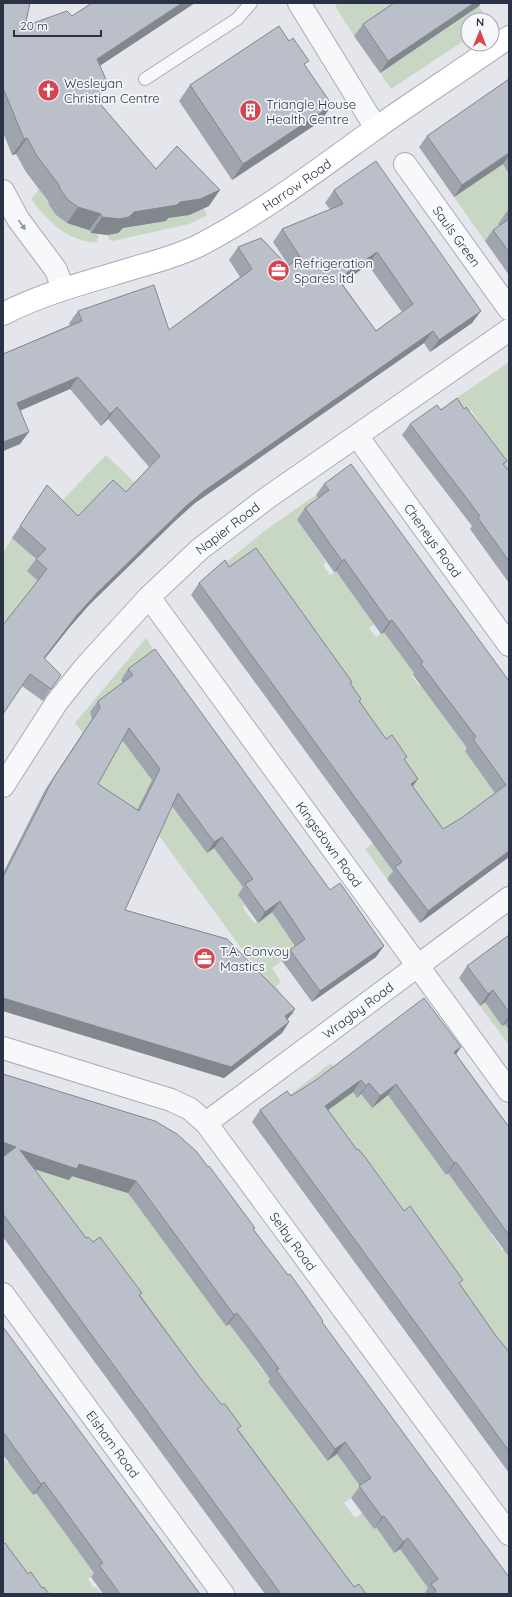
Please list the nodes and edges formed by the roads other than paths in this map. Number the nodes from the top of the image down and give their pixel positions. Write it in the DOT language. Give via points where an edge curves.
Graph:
graph roads {
  1 [pos="251,3"];
  2 [pos="299,3"];
  3 [pos="509,37"];
  4 [pos="145,79"];
  5 [pos="376,128"];
  6 [pos="405,164"];
  7 [pos="3,191"];
  8 [pos="63,289"];
  9 [pos="509,309"];
  10 [pos="3,314"];
  11 [pos="509,330"];
  12 [pos="356,436"];
  13 [pos="149,597"];
  14 [pos="509,645"];
  15 [pos="3,786"];
  16 [pos="509,898"];
  17 [pos="418,966"];
  18 [pos="3,1048"];
  19 [pos="509,1091"];
  20 [pos="206,1123"];
  21 [pos="3,1294"];
  22 [pos="509,1534"];
  23 [pos="223,1594"];
  1 -- 4 [label="lane" via="236,19"];
  2 -- 5 [label="street"];
  3 -- 5 [label="main road, Harrow Road"];
  5 -- 8 [label="main road, Harrow Road" via="268,205 199,245 168,258"];
  6 -- 9 [label="street, Sauls Green"];
  7 -- 8 [label="street, one-way" via="18,220 56,270"];
  8 -- 10 [label="main road, Harrow Road"];
  11 -- 12 [label="street, Napier Road"];
  12 -- 13 [label="street, Napier Road" via="200,549"];
  12 -- 14 [label="street, Cheneys Road"];
  13 -- 15 [label="street, Napier Road" via="85,667 57,702"];
  13 -- 17 [label="street, Kingsdown Road"];
  16 -- 17 [label="street, Wragby Road"];
  17 -- 19 [label="street, Kingsdown Road"];
  17 -- 20 [label="street, Wragby Road"];
  18 -- 20 [label="street, Selby Road" via="171,1100 190,1109"];
  20 -- 22 [label="street, Selby Road"];
  21 -- 23 [label="street, Elsham Road"];
}
